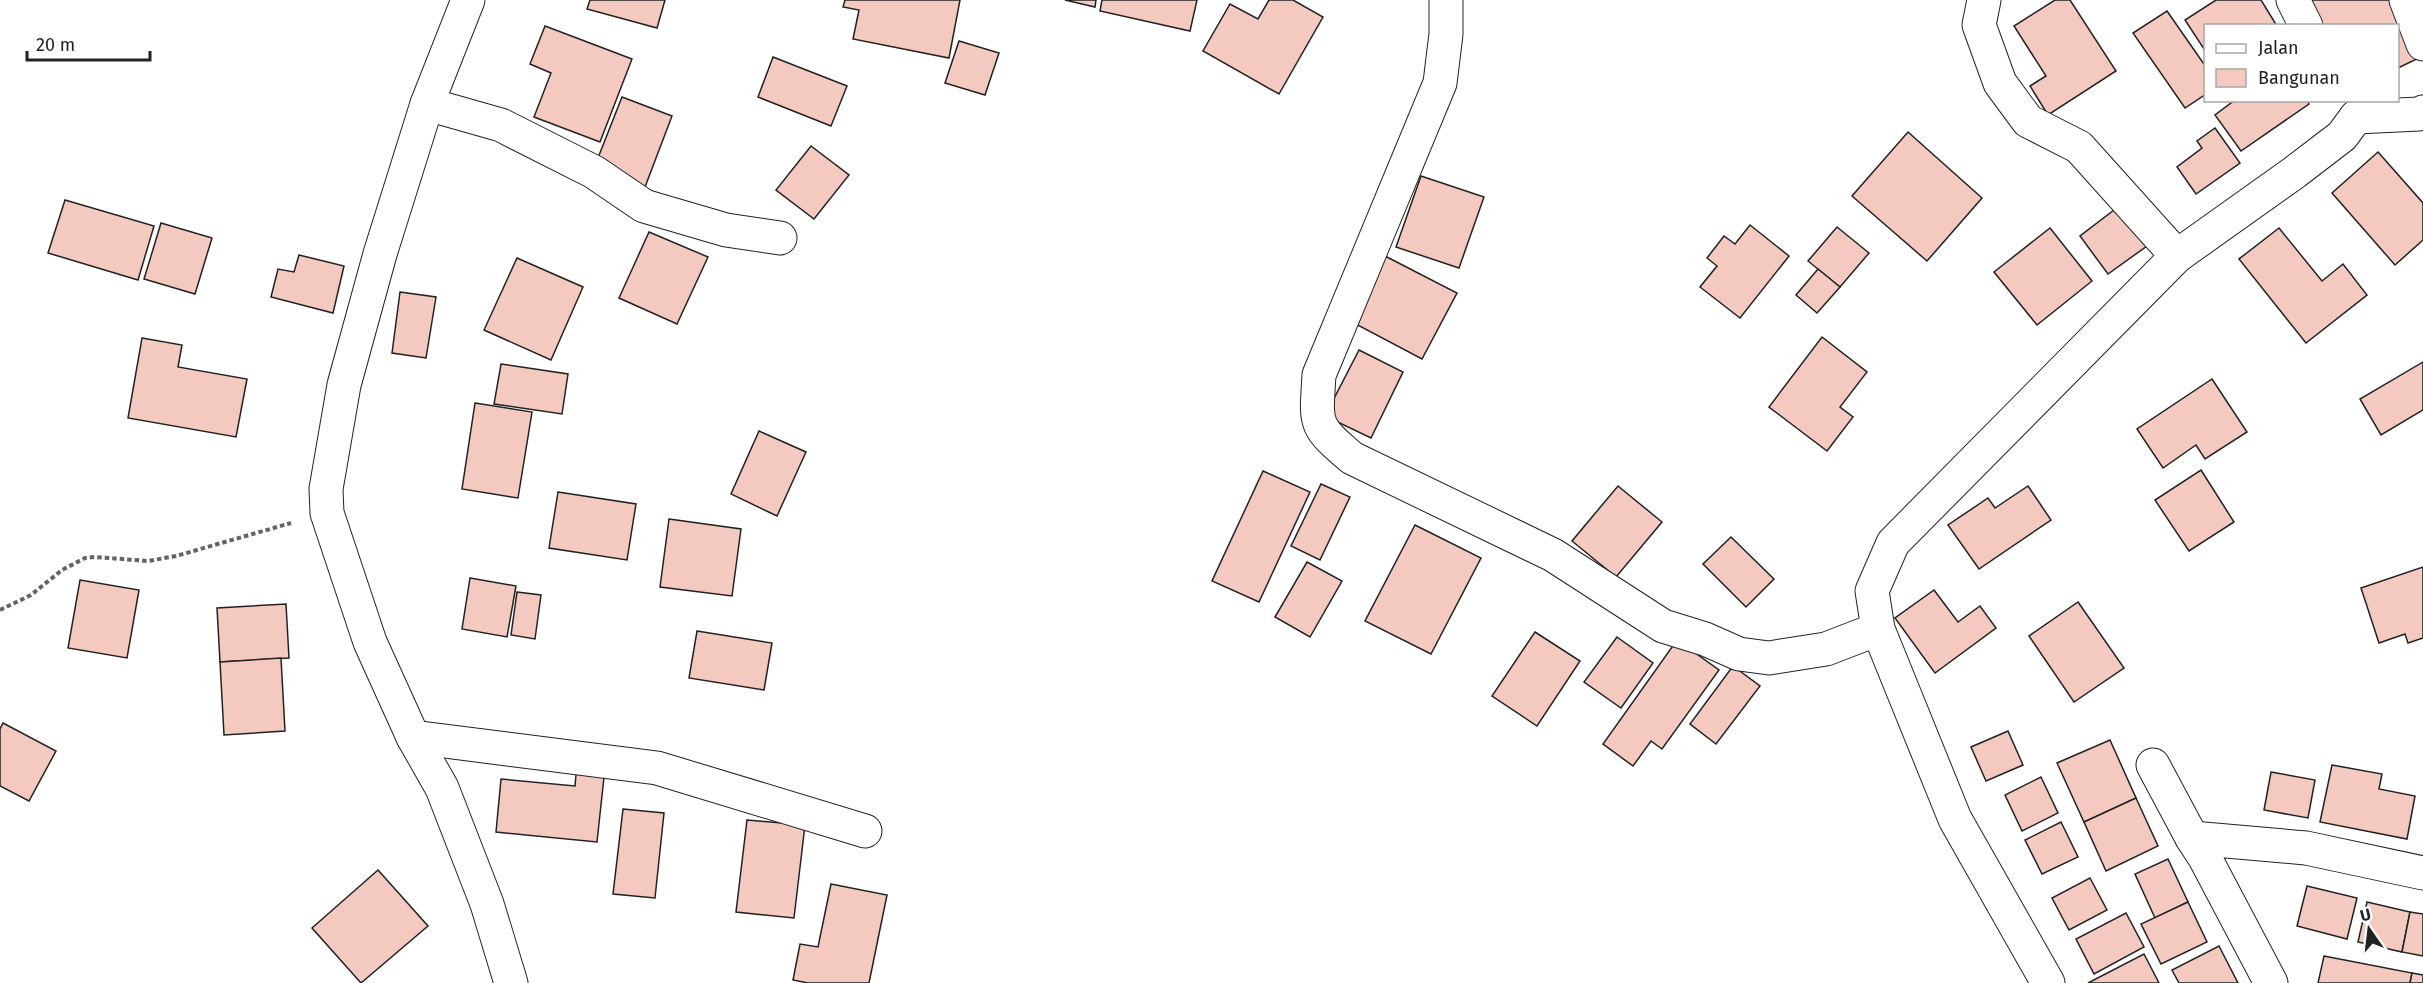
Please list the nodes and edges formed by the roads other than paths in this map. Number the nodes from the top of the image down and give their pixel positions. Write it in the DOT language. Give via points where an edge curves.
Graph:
graph roads {
  1 [pos="468,0"];
  2 [pos="1446,0"];
  3 [pos="1984,0"];
  4 [pos="2293,0"];
  5 [pos="2406,0"];
  6 [pos="2305,24"];
  7 [pos="2423,44"];
  8 [pos="427,104"];
  9 [pos="2351,109"];
  10 [pos="2423,112"];
  11 [pos="780,238"];
  12 [pos="2177,256"];
  13 [pos="1878,629"];
  14 [pos="413,737"];
  15 [pos="2153,765"];
  16 [pos="865,831"];
  17 [pos="2192,838"];
  18 [pos="2423,873"];
  19 [pos="511,983"];
  20 [pos="2048,983"];
  21 [pos="2271,983"];
  1 -- 8 [label="street"];
  2 -- 13 [label="street" via="1440,83 1319,375 1316,414 1324,434 1352,458 1553,555 1663,626 1739,654 1769,658 1826,649"];
  3 -- 12 [label="street" via="1979,25 2000,83 2028,121 2079,147"];
  4 -- 6 [label="street"];
  5 -- 7 [label="street"];
  8 -- 11 [label="street" via="501,125 594,172 644,206 726,230"];
  8 -- 14 [label="street" via="344,385 326,489 327,513 370,642"];
  9 -- 10 [label="street" via="2377,117"];
  9 -- 12 [label="street" via="2342,136"];
  12 -- 13 [label="street" via="1893,543 1872,591"];
  13 -- 20 [label="street" via="1955,819"];
  14 -- 16 [label="street" via="657,768"];
  14 -- 19 [label="street" via="442,788 487,904"];
  15 -- 17 [label="street"];
  17 -- 18 [label="street" via="2306,848"];
  17 -- 21 [label="street"];
}
